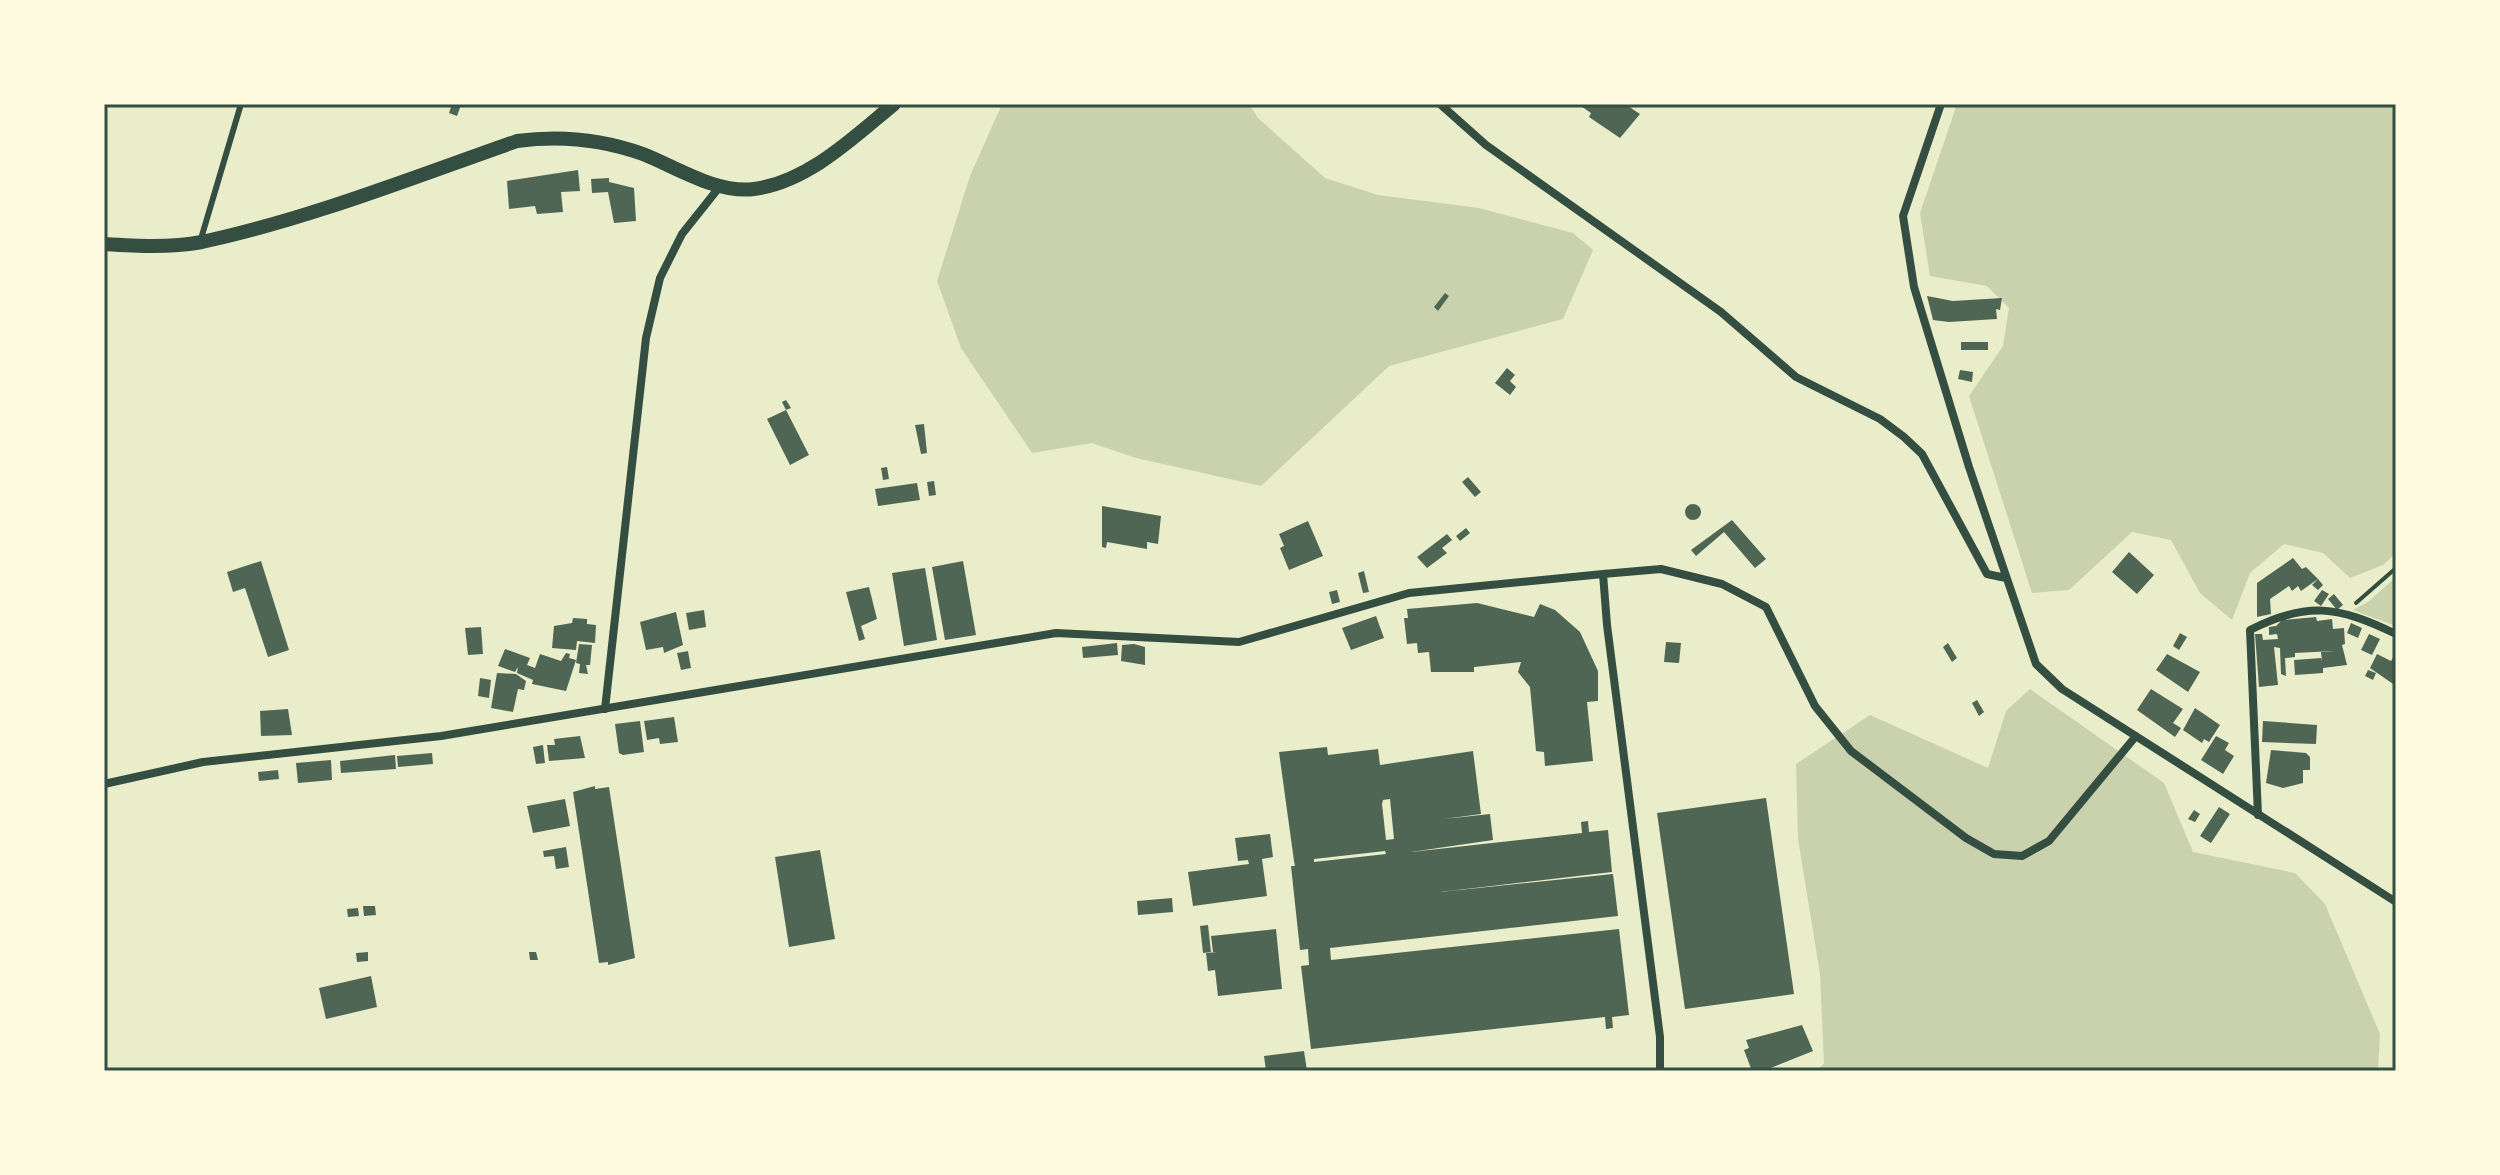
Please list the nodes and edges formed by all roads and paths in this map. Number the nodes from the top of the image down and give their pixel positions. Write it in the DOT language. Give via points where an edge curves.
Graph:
graph roads {
  1 [pos="241,104"];
  2 [pos="894,104"];
  3 [pos="1440,104"];
  4 [pos="1941,104"];
  5 [pos="721,185"];
  6 [pos="200,242"];
  7 [pos="104,244"];
  8 [pos="2396,568"];
  9 [pos="1603,574"];
  10 [pos="2006,578"];
  11 [pos="2342,614"];
  12 [pos="2396,634"];
  13 [pos="605,709"];
  14 [pos="2136,736"];
  15 [pos="104,784"];
  16 [pos="2258,815"];
  17 [pos="2396,902"];
  18 [pos="1660,1071"];
  1 -- 6 [label="lane"];
  2 -- 5 [label="street" via="839,149 793,177 753,189"];
  3 -- 10 [label="street" via="1486,145 1721,312 1796,377 1880,419 1904,437 1922,454 1987,574"];
  4 -- 10 [label="street" via="1903,216 1914,287"];
  5 -- 6 [label="street" via="640,153 576,137 548,137 517,141 311,211"];
  5 -- 13 [label="street" via="682,234 660,278 646,338"];
  6 -- 7 [label="street"];
  8 -- 11 [label="path"];
  9 -- 13 [label="street" via="1409,593 1239,642 1056,633"];
  9 -- 14 [label="street" via="1661,569 1722,584 1766,607 1815,706 1851,751 1994,854 2022,856 2049,841"];
  9 -- 18 [label="street"];
  10 -- 14 [label="street" via="2036,664 2062,689"];
  11 -- 12 [label="street"];
  11 -- 16 [label="street" via="2311,608 2282,614 2250,630"];
  13 -- 15 [label="street" via="441,736 203,762"];
  14 -- 16 [label="street"];
  16 -- 17 [label="street"];
}
